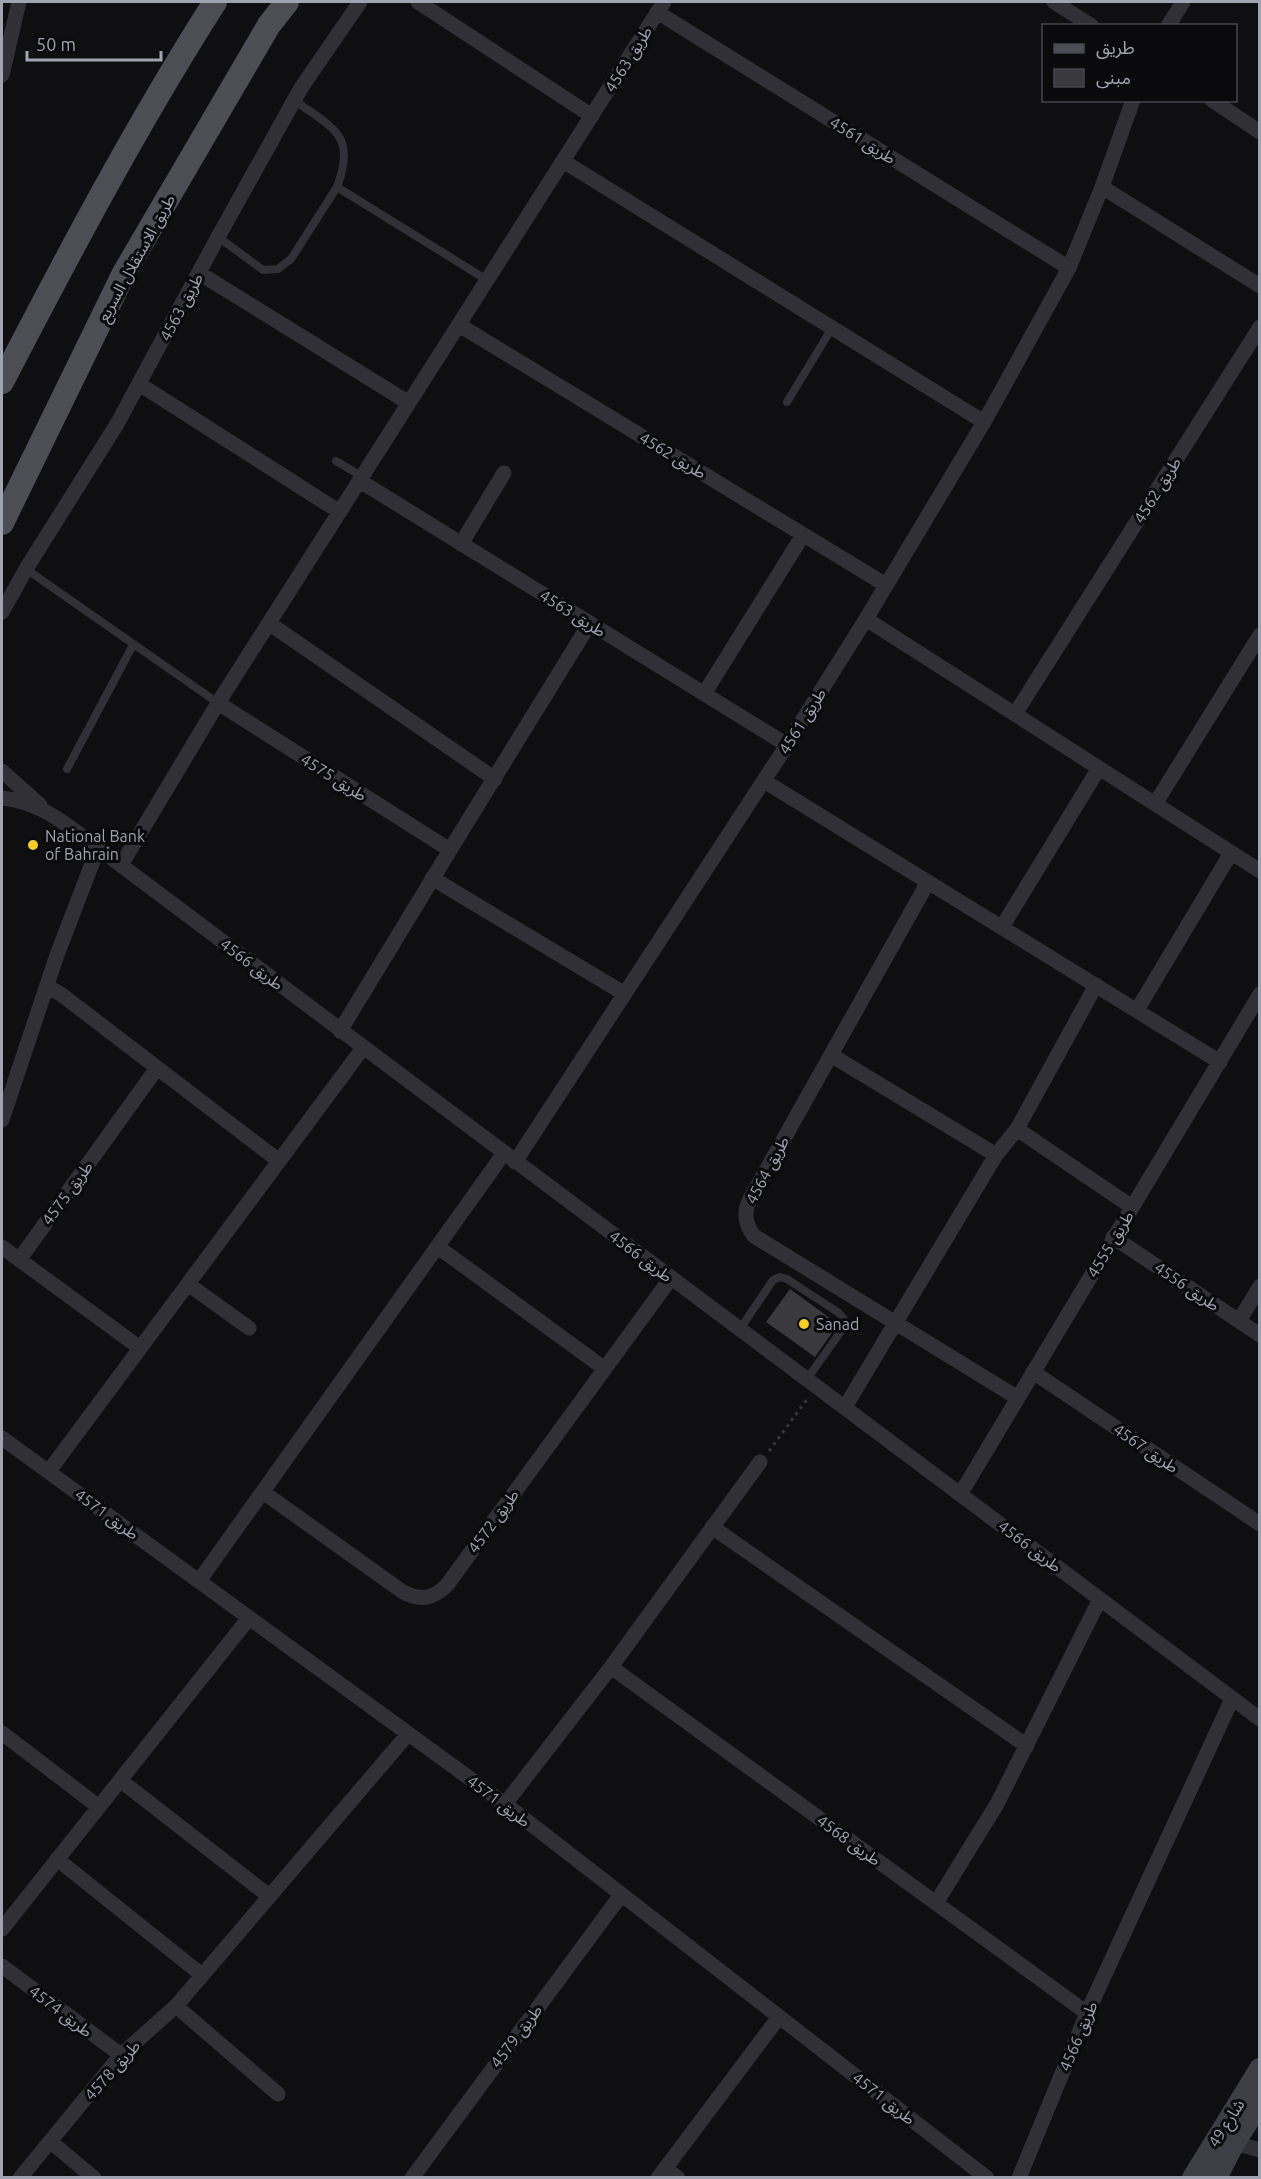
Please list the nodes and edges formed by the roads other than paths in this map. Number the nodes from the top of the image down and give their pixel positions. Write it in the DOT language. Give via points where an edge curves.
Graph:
graph roads {
  1 [pos="19,2"];
  2 [pos="215,2"];
  3 [pos="287,2"];
  4 [pos="360,2"];
  5 [pos="418,2"];
  6 [pos="1054,2"];
  7 [pos="1183,2"];
  8 [pos="661,7"];
  9 [pos="1089,24"];
  10 [pos="1169,24"];
  11 [pos="2,75"];
  12 [pos="294,100"];
  13 [pos="1131,102"];
  14 [pos="1215,102"];
  15 [pos="592,116"];
  16 [pos="1260,132"];
  17 [pos="563,161"];
  18 [pos="337,186"];
  19 [pos="1102,187"];
  20 [pos="218,237"];
  21 [pos="1069,268"];
  22 [pos="199,273"];
  23 [pos="487,280"];
  24 [pos="1260,286"];
  25 [pos="459,325"];
  26 [pos="1260,327"];
  27 [pos="832,328"];
  28 [pos="2,382"];
  29 [pos="139,384"];
  30 [pos="787,402"];
  31 [pos="409,403"];
  32 [pos="984,422"];
  33 [pos="336,461"];
  34 [pos="504,473"];
  35 [pos="361,479"];
  36 [pos="340,512"];
  37 [pos="2,523"];
  38 [pos="803,535"];
  39 [pos="461,544"];
  40 [pos="26,569"];
  41 [pos="886,585"];
  42 [pos="2,612"];
  43 [pos="866,619"];
  44 [pos="590,623"];
  45 [pos="270,624"];
  46 [pos="1260,635"];
  47 [pos="134,645"];
  48 [pos="704,694"];
  49 [pos="218,704"];
  50 [pos="1015,714"];
  51 [pos="787,746"];
  52 [pos="1099,768"];
  53 [pos="67,770"];
  54 [pos="2,771"];
  55 [pos="495,778"];
  56 [pos="764,781"];
  57 [pos="2,786"];
  58 [pos="2,798"];
  59 [pos="1155,804"];
  60 [pos="49,813"];
  61 [pos="98,848"];
  62 [pos="450,850"];
  63 [pos="1232,854"];
  64 [pos="121,865"];
  65 [pos="1260,872"];
  66 [pos="432,878"];
  67 [pos="928,882"];
  68 [pos="1002,927"];
  69 [pos="47,986"];
  70 [pos="1096,986"];
  71 [pos="625,994"];
  72 [pos="1260,994"];
  73 [pos="1137,1010"];
  74 [pos="340,1031"];
  75 [pos="363,1048"];
  76 [pos="831,1055"];
  77 [pos="1220,1062"];
  78 [pos="158,1068"];
  79 [pos="2,1119"];
  80 [pos="1017,1129"];
  81 [pos="996,1155"];
  82 [pos="509,1158"];
  83 [pos="279,1161"];
  84 [pos="1132,1206"];
  85 [pos="1113,1237"];
  86 [pos="2,1247"];
  87 [pos="438,1247"];
  88 [pos="19,1260"];
  89 [pos="671,1278"];
  90 [pos="188,1284"];
  91 [pos="1260,1286"];
  92 [pos="1239,1321"];
  93 [pos="896,1322"];
  94 [pos="249,1328"];
  95 [pos="740,1329"];
  96 [pos="1260,1335"];
  97 [pos="140,1348"];
  98 [pos="605,1369"];
  99 [pos="1034,1372"];
  100 [pos="812,1383"];
  101 [pos="1018,1398"];
  102 [pos="845,1407"];
  103 [pos="2,1438"];
  104 [pos="760,1462"];
  105 [pos="48,1471"];
  106 [pos="263,1492"];
  107 [pos="961,1493"];
  108 [pos="1260,1524"];
  109 [pos="712,1527"];
  110 [pos="199,1581"];
  111 [pos="1100,1599"];
  112 [pos="249,1618"];
  113 [pos="611,1667"];
  114 [pos="1232,1699"];
  115 [pos="1260,1719"];
  116 [pos="2,1733"];
  117 [pos="408,1734"];
  118 [pos="1027,1746"];
  119 [pos="120,1780"];
  120 [pos="505,1804"];
  121 [pos="99,1807"];
  122 [pos="57,1859"];
  123 [pos="621,1895"];
  124 [pos="269,1896"];
  125 [pos="936,1903"];
  126 [pos="2,1929"];
  127 [pos="2,1966"];
  128 [pos="202,1975"];
  129 [pos="176,2006"];
  130 [pos="1087,2013"];
  131 [pos="779,2017"];
  132 [pos="121,2055"];
  133 [pos="1260,2069"];
  134 [pos="278,2094"];
  135 [pos="1256,2117"];
  136 [pos="51,2142"];
  137 [pos="1233,2145"];
  138 [pos="1260,2150"];
  139 [pos="661,2173"];
  140 [pos="20,2178"];
  141 [pos="94,2178"];
  142 [pos="412,2178"];
  143 [pos="678,2178"];
  144 [pos="987,2178"];
  145 [pos="1019,2178"];
  146 [pos="1192,2178"];
  147 [pos="1216,2178"];
  1 -- 11 [label="street"];
  2 -- 28 [label="main road" via="165,81 75,241"];
  3 -- 37 [label="main road, طريق الاستقلال السريع" via="269,25 124,273"];
  4 -- 12 [label="street, طريق 4563"];
  5 -- 15 [label="street"];
  6 -- 9 [label="street"];
  7 -- 10 [label="street"];
  8 -- 15 [label="street, طريق 4563"];
  8 -- 21 [label="street, طريق 4561"];
  12 -- 18 [label="lane" via="337,132 345,151"];
  12 -- 20 [label="street, طريق 4563"];
  13 -- 19 [label="street, طريق 4561"];
  14 -- 16 [label="street"];
  15 -- 17 [label="street, طريق 4563"];
  17 -- 23 [label="street, طريق 4563"];
  17 -- 27 [label="street"];
  18 -- 20 [label="lane" via="291,260 278,269 263,270"];
  18 -- 23 [label="lane"];
  19 -- 21 [label="street, طريق 4561"];
  19 -- 24 [label="street"];
  20 -- 22 [label="street, طريق 4563"];
  21 -- 32 [label="street, طريق 4561"];
  22 -- 29 [label="street, طريق 4563"];
  22 -- 31 [label="street"];
  23 -- 25 [label="street, طريق 4563"];
  25 -- 31 [label="street, طريق 4563"];
  25 -- 38 [label="street, طريق 4562"];
  26 -- 50 [label="street, طريق 4562"];
  27 -- 30 [label="lane"];
  27 -- 32 [label="street"];
  29 -- 36 [label="street"];
  29 -- 40 [label="street, طريق 4563"];
  31 -- 35 [label="street, طريق 4563"];
  32 -- 41 [label="street, طريق 4561"];
  33 -- 35 [label="lane"];
  34 -- 39 [label="street"];
  35 -- 36 [label="street, طريق 4563"];
  35 -- 39 [label="street, طريق 4563"];
  36 -- 45 [label="street, طريق 4563"];
  38 -- 41 [label="street, طريق 4562"];
  38 -- 48 [label="street"];
  39 -- 44 [label="street, طريق 4563"];
  40 -- 42 [label="street, طريق 4563"];
  40 -- 47 [label="lane"];
  41 -- 43 [label="street, طريق 4561"];
  43 -- 50 [label="street"];
  43 -- 51 [label="street, طريق 4561"];
  44 -- 48 [label="street, طريق 4563"];
  44 -- 55 [label="street"];
  45 -- 49 [label="street, طريق 4563"];
  45 -- 55 [label="street"];
  46 -- 59 [label="street"];
  47 -- 49 [label="lane"];
  47 -- 53 [label="lane"];
  48 -- 51 [label="street, طريق 4563"];
  49 -- 62 [label="street, طريق 4575"];
  49 -- 64 [label="street, طريق 4563"];
  50 -- 52 [label="street"];
  51 -- 56 [label="street, طريق 4561"];
  52 -- 59 [label="street"];
  52 -- 68 [label="street"];
  54 -- 57 [label="street"];
  54 -- 60 [label="street, طريق 4566"];
  55 -- 62 [label="street"];
  56 -- 67 [label="street"];
  56 -- 71 [label="street, طريق 4561"];
  58 -- 60 [label="street, طريق 4566" via="23,801"];
  59 -- 63 [label="street"];
  60 -- 61 [label="street, طريق 4566"];
  61 -- 64 [label="street, طريق 4566"];
  61 -- 69 [label="street"];
  62 -- 66 [label="street"];
  63 -- 65 [label="street"];
  63 -- 73 [label="street"];
  64 -- 74 [label="street, طريق 4566"];
  66 -- 71 [label="street"];
  66 -- 74 [label="street"];
  67 -- 68 [label="street"];
  67 -- 76 [label="street, طريق 4564"];
  68 -- 70 [label="street"];
  69 -- 78 [label="street"];
  69 -- 79 [label="street"];
  70 -- 73 [label="street"];
  70 -- 80 [label="street"];
  71 -- 82 [label="street, طريق 4561"];
  72 -- 77 [label="street, طريق 4555"];
  73 -- 77 [label="street"];
  74 -- 75 [label="street, طريق 4566"];
  75 -- 82 [label="street, طريق 4566"];
  75 -- 83 [label="street"];
  76 -- 81 [label="street"];
  76 -- 93 [label="street, طريق 4564" via="747,1205 747,1224 754,1236"];
  77 -- 84 [label="street, طريق 4555"];
  78 -- 83 [label="street"];
  78 -- 88 [label="street, طريق 4575"];
  80 -- 81 [label="street"];
  80 -- 84 [label="street"];
  81 -- 93 [label="street"];
  82 -- 87 [label="street"];
  82 -- 89 [label="street, طريق 4566"];
  83 -- 90 [label="street"];
  84 -- 85 [label="street, طريق 4555"];
  85 -- 92 [label="street, طريق 4556"];
  85 -- 99 [label="street, طريق 4555"];
  86 -- 88 [label="street"];
  87 -- 98 [label="street"];
  87 -- 106 [label="street"];
  88 -- 97 [label="street"];
  89 -- 95 [label="street, طريق 4566"];
  89 -- 98 [label="street, طريق 4572"];
  90 -- 94 [label="street"];
  90 -- 97 [label="street"];
  91 -- 92 [label="street"];
  92 -- 96 [label="street, طريق 4556"];
  93 -- 101 [label="street, طريق 4564"];
  93 -- 102 [label="street"];
  95 -- 100 [label="street, طريق 4566"];
  95 -- 100 [label="lane" via="773,1280 780,1277 839,1313 844,1327"];
  97 -- 105 [label="street"];
  98 -- 106 [label="street, طريق 4572" via="447,1585 427,1598 403,1592"];
  99 -- 101 [label="street, طريق 4555"];
  99 -- 108 [label="street, طريق 4567"];
  100 -- 102 [label="street, طريق 4566"];
  101 -- 107 [label="street, طريق 4555"];
  102 -- 107 [label="street, طريق 4566"];
  103 -- 105 [label="street, طريق 4571"];
  104 -- 109 [label="street"];
  105 -- 110 [label="street, طريق 4571"];
  106 -- 110 [label="street"];
  107 -- 111 [label="street, طريق 4566"];
  109 -- 113 [label="street"];
  109 -- 118 [label="street"];
  110 -- 112 [label="street, طريق 4571"];
  111 -- 114 [label="street, طريق 4566"];
  111 -- 118 [label="street"];
  112 -- 117 [label="street, طريق 4571"];
  112 -- 119 [label="street"];
  113 -- 120 [label="street"];
  113 -- 125 [label="street, طريق 4568"];
  114 -- 115 [label="street, طريق 4566"];
  114 -- 130 [label="street, طريق 4566"];
  116 -- 121 [label="street"];
  117 -- 120 [label="street, طريق 4571"];
  117 -- 124 [label="street, طريق 4578"];
  118 -- 125 [label="street" via="997,1804"];
  119 -- 121 [label="street"];
  119 -- 124 [label="street"];
  120 -- 123 [label="street, طريق 4571"];
  121 -- 122 [label="street"];
  122 -- 126 [label="street"];
  122 -- 128 [label="street"];
  123 -- 131 [label="street, طريق 4571"];
  123 -- 142 [label="street, طريق 4579"];
  124 -- 128 [label="street, طريق 4578"];
  125 -- 130 [label="street, طريق 4568"];
  127 -- 132 [label="street, طريق 4574"];
  128 -- 129 [label="street, طريق 4578"];
  129 -- 132 [label="street, طريق 4578"];
  129 -- 134 [label="street"];
  130 -- 145 [label="street, طريق 4566"];
  131 -- 139 [label="street"];
  131 -- 144 [label="street, طريق 4571"];
  132 -- 136 [label="street, طريق 4578"];
  133 -- 146 [label="street, شارع 49"];
  135 -- 137 [label="street, شارع 49"];
  136 -- 140 [label="street, طريق 4578"];
  136 -- 141 [label="street"];
  137 -- 138 [label="street"];
  137 -- 147 [label="street, شارع 49"];
  139 -- 143 [label="street"];
}
